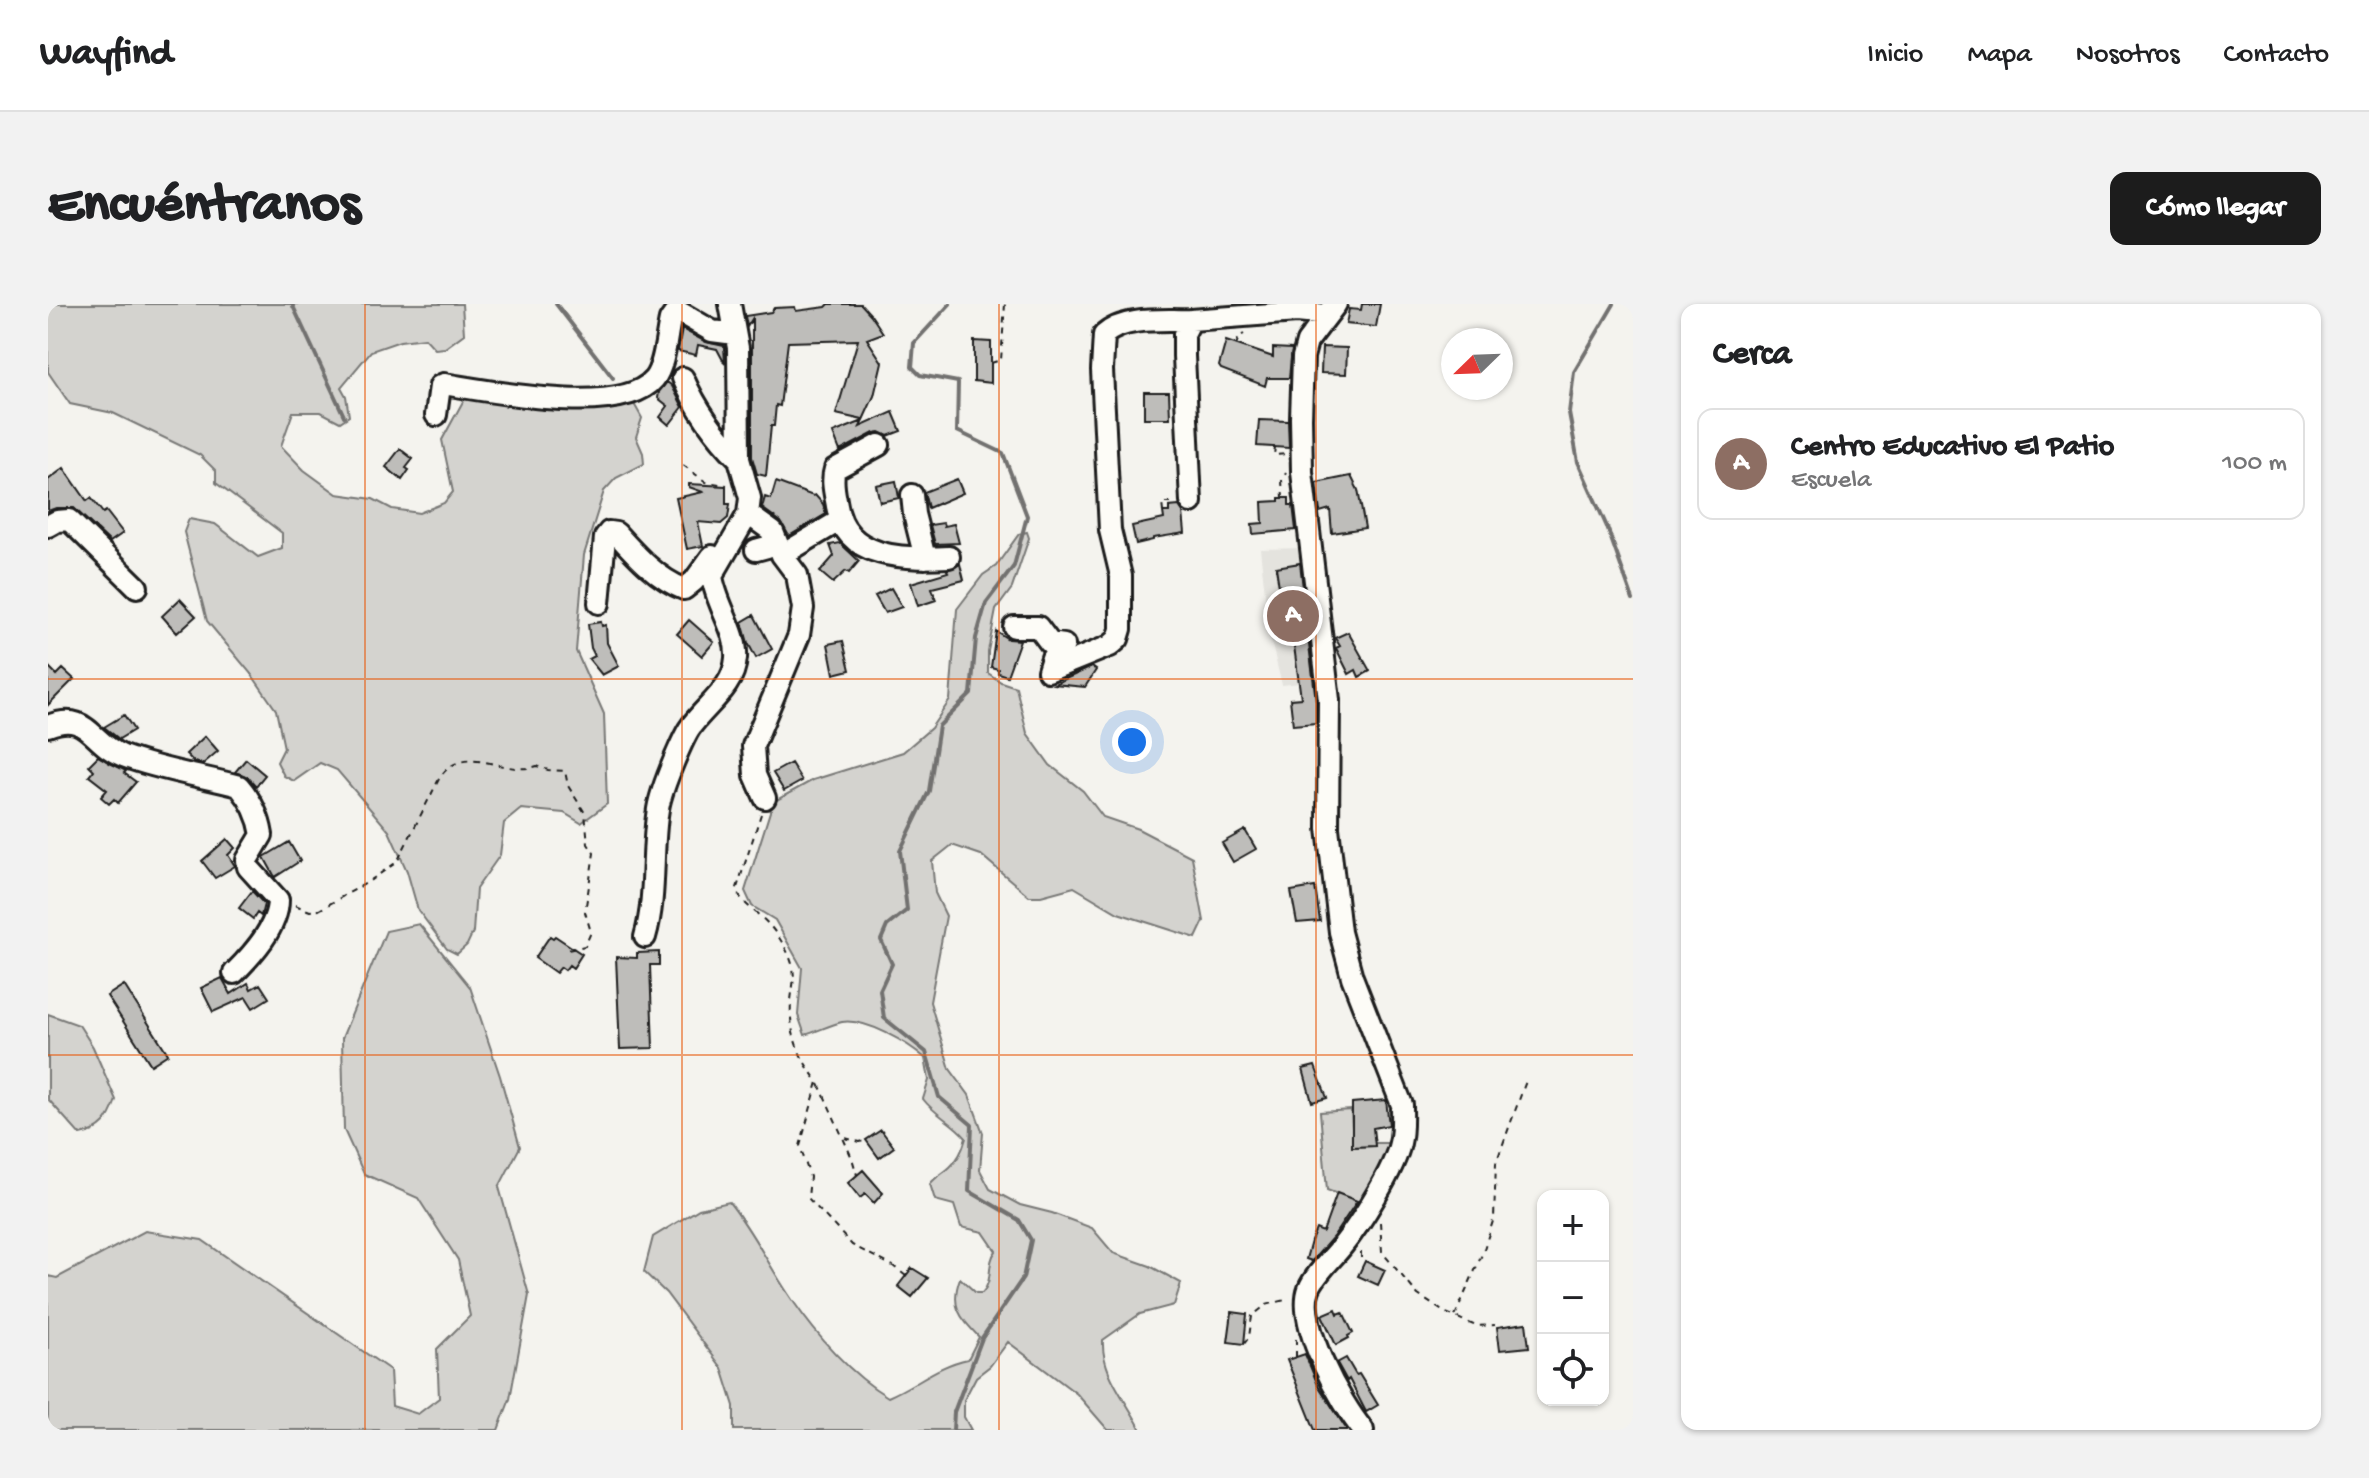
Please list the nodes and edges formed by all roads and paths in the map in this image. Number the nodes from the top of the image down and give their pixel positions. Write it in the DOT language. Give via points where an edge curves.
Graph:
graph roads {
  1 [pos="730,304"];
  2 [pos="1005,304"];
  3 [pos="1332,309"];
  4 [pos="1191,320"];
  5 [pos="735,334"];
  6 [pos="991,363"];
  7 [pos="683,378"];
  8 [pos="436,415"];
  9 [pos="879,445"];
  10 [pos="739,459"];
  11 [pos="683,465"];
  12 [pos="912,495"];
  13 [pos="745,497"];
  14 [pos="1191,502"];
  15 [pos="1163,512"];
  16 [pos="839,521"];
  17 [pos="48,526"];
  18 [pos="720,537"];
  19 [pos="779,548"];
  20 [pos="756,550"];
  21 [pos="701,552"];
  22 [pos="949,557"];
  23 [pos="925,558"];
  24 [pos="137,587"];
  25 [pos="599,603"];
  26 [pos="1014,627"];
  27 [pos="48,726"];
  28 [pos="765,798"];
  29 [pos="271,890"];
  30 [pos="645,937"];
  31 [pos="568,950"];
  32 [pos="234,973"];
  33 [pos="1526,1081"];
  34 [pos="818,1082"];
  35 [pos="844,1138"];
  36 [pos="866,1140"];
  37 [pos="857,1175"];
  38 [pos="1380,1221"];
  39 [pos="906,1276"];
  40 [pos="1308,1294"];
  41 [pos="1455,1316"];
  42 [pos="1495,1325"];
  43 [pos="1244,1344"];
  44 [pos="1363,1430"];
  1 -- 5 [label="street"];
  2 -- 6 [label="path" via="1001,360"];
  3 -- 4 [label="street"];
  3 -- 40 [label="street" via="1307,342 1301,418 1302,472 1329,700 1328,828 1344,947 1402,1105 1402,1126 1400,1145 1355,1230"];
  4 -- 14 [label="street" via="1184,334"];
  4 -- 26 [label="street" via="1115,326 1104,335 1110,530 1121,576 1118,639 1097,653 1048,671 1064,645 1046,641 1038,627"];
  5 -- 8 [label="street" via="712,331 675,313 657,374 642,389 596,401 444,384"];
  5 -- 10 [label="street"];
  7 -- 10 [label="street" via="690,396"];
  9 -- 16 [label="street" via="835,469"];
  10 -- 13 [label="street"];
  11 -- 13 [label="path" via="706,482 725,483"];
  12 -- 23 [label="street"];
  13 -- 18 [label="street"];
  13 -- 19 [label="street"];
  13 -- 30 [label="street" via="712,576 736,647 734,670 689,730 668,777 658,807"];
  14 -- 15 [label="path" via="1162,503"];
  16 -- 19 [label="street"];
  16 -- 23 [label="street" via="860,546"];
  17 -- 24 [label="street" via="69,520"];
  18 -- 21 [label="street"];
  18 -- 25 [label="street" via="707,565 684,589 609,532"];
  19 -- 20 [label="street"];
  19 -- 28 [label="street" via="797,575 803,621 753,746 755,775"];
  22 -- 23 [label="street"];
  27 -- 29 [label="street" via="72,720 123,756 239,786 255,808 262,835 248,867"];
  28 -- 34 [label="path" via="736,891 788,953 795,978 791,1028 795,1045"];
  29 -- 31 [label="path" via="310,911 329,906 397,862 440,777 458,760 565,771 585,813 594,853 585,912 591,932 585,946"];
  29 -- 32 [label="street" via="278,911"];
  33 -- 41 [label="path" via="1496,1163 1494,1218"];
  34 -- 35 [label="path"];
  34 -- 39 [label="path" via="800,1146 810,1177 808,1198 852,1245"];
  35 -- 36 [label="path"];
  35 -- 37 [label="path"];
  38 -- 41 [label="path" via="1382,1252 1396,1271 1418,1295"];
  40 -- 43 [label="path" via="1259,1310"];
  40 -- 44 [label="street" via="1308,1316 1324,1364 1338,1397"];
  41 -- 42 [label="path" via="1476,1326"];
}
